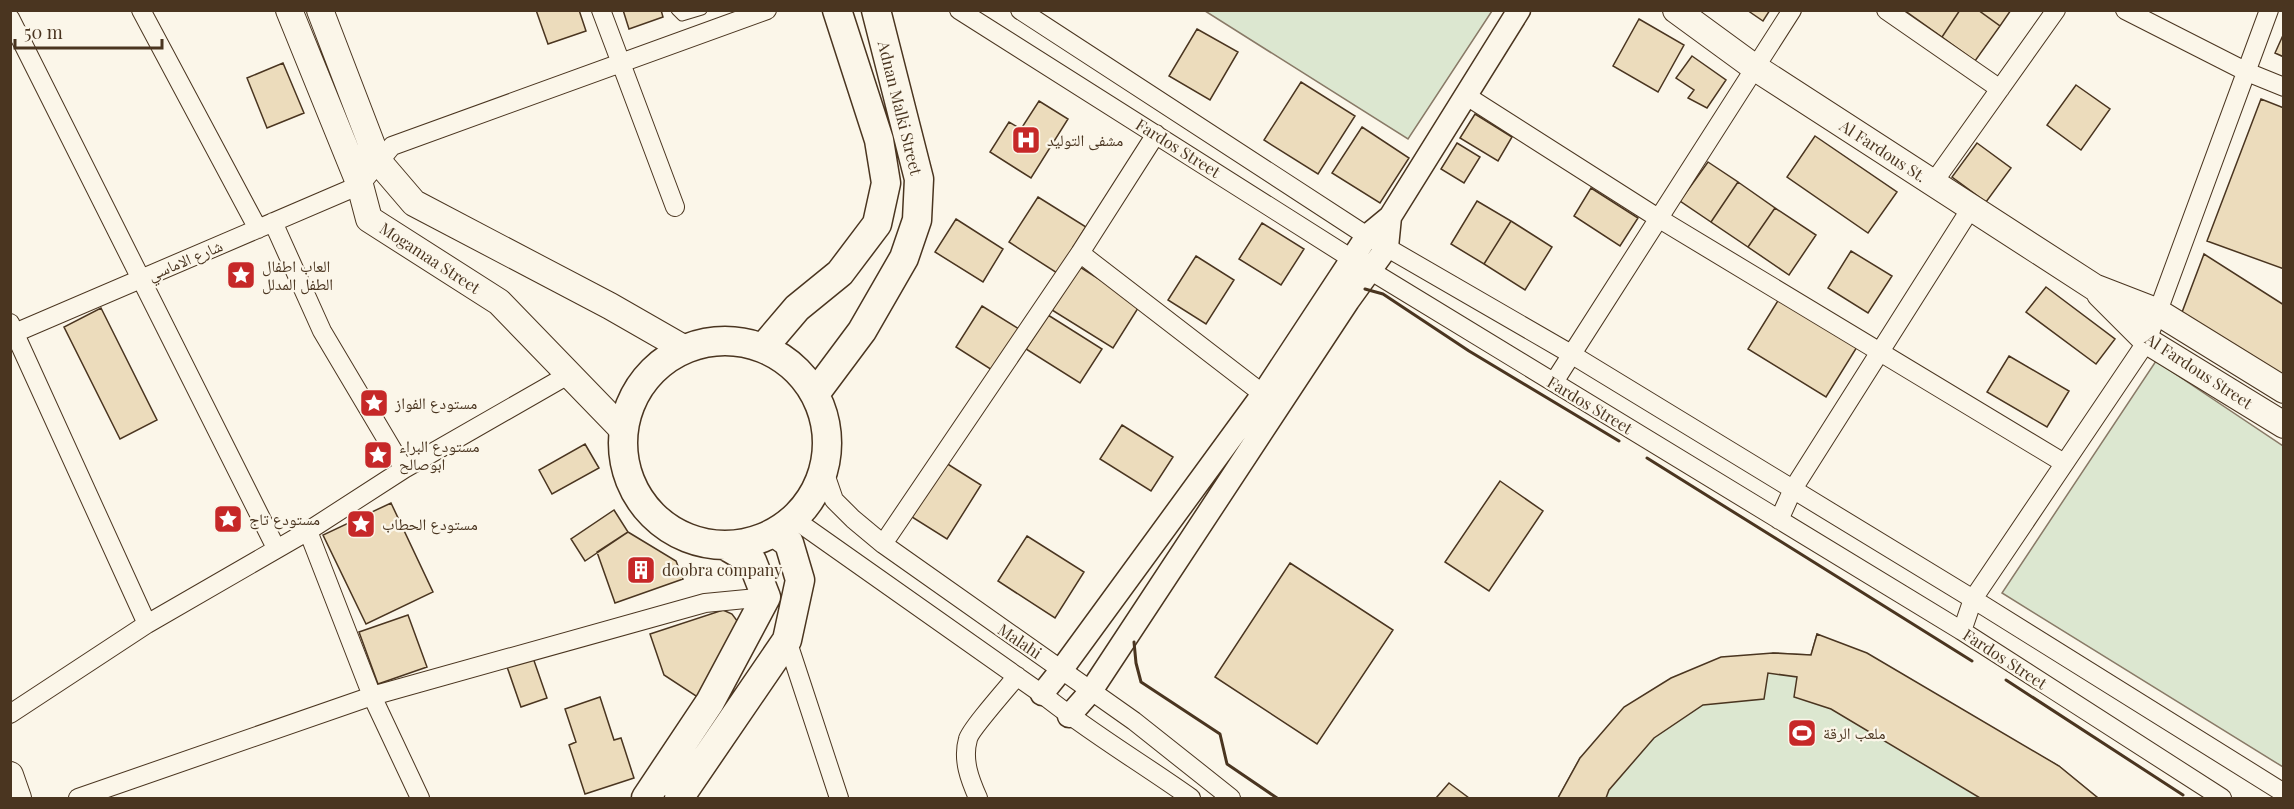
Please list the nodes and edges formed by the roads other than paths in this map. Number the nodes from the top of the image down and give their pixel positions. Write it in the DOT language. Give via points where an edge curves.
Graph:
graph roads {
  1 [pos="141,10"];
  2 [pos="289,10"];
  3 [pos="320,10"];
  4 [pos="601,10"];
  5 [pos="676,10"];
  6 [pos="702,10"];
  7 [pos="767,10"];
  8 [pos="837,10"];
  9 [pos="876,10"];
  10 [pos="959,10"];
  11 [pos="1020,10"];
  12 [pos="1520,10"];
  13 [pos="1676,10"];
  14 [pos="1792,10"];
  15 [pos="1886,10"];
  16 [pos="2056,10"];
  17 [pos="2125,10"];
  18 [pos="2268,10"];
  19 [pos="10,18"];
  20 [pos="621,62"];
  21 [pos="1754,67"];
  22 [pos="2247,72"];
  23 [pos="2283,87"];
  24 [pos="2000,89"];
  25 [pos="1465,95"];
  26 [pos="1156,134"];
  27 [pos="378,161"];
  28 [pos="1932,183"];
  29 [pos="360,184"];
  30 [pos="675,207"];
  31 [pos="1971,208"];
  32 [pos="1390,217"];
  33 [pos="1658,218"];
  34 [pos="266,225"];
  35 [pos="1367,236"];
  36 [pos="1387,247"];
  37 [pos="1080,253"];
  38 [pos="1362,265"];
  39 [pos="142,278"];
  40 [pos="2094,287"];
  41 [pos="2156,311"];
  42 [pos="12,330"];
  43 [pos="2147,341"];
  44 [pos="763,348"];
  45 [pos="685,349"];
  46 [pos="1880,352"];
  47 [pos="1571,354"];
  48 [pos="568,375"];
  49 [pos="1554,382"];
  50 [pos="2283,390"];
  51 [pos="815,394"];
  52 [pos="1263,394"];
  53 [pos="2283,425"];
  54 [pos="623,429"];
  55 [pos="2064,463"];
  56 [pos="404,469"];
  57 [pos="824,471"];
  58 [pos="1793,489"];
  59 [pos="1779,520"];
  60 [pos="784,526"];
  61 [pos="308,531"];
  62 [pos="883,544"];
  63 [pos="728,547"];
  64 [pos="276,548"];
  65 [pos="766,597"];
  66 [pos="1973,599"];
  67 [pos="147,624"];
  68 [pos="1962,631"];
  69 [pos="788,640"];
  70 [pos="1062,669"];
  71 [pos="1017,676"];
  72 [pos="1091,691"];
  73 [pos="1041,694"];
  74 [pos="372,696"];
  75 [pos="710,702"];
  76 [pos="10,714"];
  77 [pos="1069,716"];
  78 [pos="735,717"];
  79 [pos="11,777"];
  80 [pos="2283,793"];
  81 [pos="645,795"];
  82 [pos="1182,796"];
  83 [pos="682,797"];
  84 [pos="18,798"];
  85 [pos="78,798"];
  86 [pos="420,798"];
  87 [pos="839,798"];
  88 [pos="978,798"];
  89 [pos="1231,798"];
  90 [pos="2222,798"];
  1 -- 34 [label="street"];
  2 -- 29 [label="main road, Mogamaa Street"];
  3 -- 27 [label="main road"];
  4 -- 20 [label="street"];
  5 -- 6 [label="lane" via="686,16"];
  7 -- 20 [label="street"];
  8 -- 44 [label="main road, Adnan Malki Street" via="879,140 886,183 877,224 840,273 797,308"];
  9 -- 51 [label="main road, Adnan Malki Street" via="919,179 917,220 904,258 862,331"];
  10 -- 26 [label="street, Fardos Street"];
  11 -- 35 [label="street, Fardos Street"];
  12 -- 25 [label="street"];
  13 -- 21 [label="main road, Al Fardous St."];
  14 -- 21 [label="street"];
  15 -- 24 [label="street"];
  16 -- 24 [label="street"];
  17 -- 22 [label="street"];
  18 -- 22 [label="street"];
  19 -- 39 [label="street"];
  20 -- 27 [label="street" via="392,146"];
  20 -- 30 [label="street"];
  21 -- 28 [label="main road, Al Fardous St."];
  21 -- 33 [label="street"];
  22 -- 23 [label="street"];
  22 -- 41 [label="street"];
  24 -- 28 [label="street"];
  25 -- 32 [label="street"];
  25 -- 33 [label="street"];
  26 -- 37 [label="street"];
  26 -- 38 [label="street, Fardos Street"];
  27 -- 29 [label="street"];
  27 -- 45 [label="main road" via="414,203"];
  28 -- 31 [label="main road, Al Fardous St."];
  29 -- 34 [label="street, شارع الاماسي"];
  29 -- 48 [label="main road, Mogamaa Street" via="369,219 499,302"];
  31 -- 40 [label="main road, Al Fardous St."];
  31 -- 46 [label="street"];
  32 -- 35 [label="street"];
  32 -- 36 [label="street"];
  33 -- 46 [label="street"];
  33 -- 47 [label="street"];
  34 -- 39 [label="street, شارع الاماسي"];
  34 -- 56 [label="street" via="322,331"];
  35 -- 36 [label="street, Fardos Street"];
  35 -- 38 [label="street"];
  36 -- 38 [label="street"];
  36 -- 47 [label="street, Fardos Street"];
  37 -- 52 [label="street"];
  37 -- 62 [label="street"];
  38 -- 49 [label="street, Fardos Street"];
  38 -- 52 [label="street" via="1335,282"];
  38 -- 72 [label="street" via="1348,301"];
  39 -- 42 [label="street, شارع الاماسي"];
  39 -- 64 [label="street"];
  40 -- 41 [label="main road, Al Fardous Street"];
  40 -- 43 [label="main road, Al Fardous Street"];
  41 -- 43 [label="street"];
  41 -- 50 [label="main road, Al Fardous Street"];
  42 -- 67 [label="street"];
  43 -- 53 [label="main road, Al Fardous Street"];
  43 -- 55 [label="street"];
  44 -- 45 [label="main road" via="737,342 710,342"];
  44 -- 51 [label="main road" via="784,359"];
  45 -- 54 [label="main road" via="662,362 643,381 630,404"];
  46 -- 55 [label="street"];
  46 -- 58 [label="street"];
  47 -- 49 [label="street"];
  47 -- 58 [label="street, Fardos Street"];
  48 -- 54 [label="main road, Mogamaa Street"];
  48 -- 56 [label="street"];
  49 -- 59 [label="street, Fardos Street"];
  51 -- 57 [label="main road" via="825,418 828,445"];
  52 -- 70 [label="street"];
  54 -- 63 [label="main road" via="623,459 631,486 647,510 669,530 695,542"];
  55 -- 66 [label="street"];
  56 -- 61 [label="street"];
  57 -- 60 [label="main road" via="812,497"];
  57 -- 62 [label="street, Malahi" via="834,500"];
  58 -- 59 [label="street"];
  58 -- 66 [label="street, Fardos Street"];
  59 -- 68 [label="street, Fardos Street"];
  60 -- 63 [label="main road" via="750,543"];
  60 -- 69 [label="main road" via="800,580"];
  60 -- 71 [label="street, Malahi"];
  61 -- 64 [label="street"];
  61 -- 74 [label="street"];
  62 -- 70 [label="street, Malahi"];
  63 -- 65 [label="main road" via="752,561"];
  64 -- 67 [label="street"];
  65 -- 74 [label="street" via="705,603"];
  65 -- 75 [label="main road"];
  66 -- 68 [label="street"];
  66 -- 80 [label="street, Fardos Street"];
  67 -- 76 [label="street"];
  68 -- 90 [label="street, Fardos Street"];
  69 -- 78 [label="main road"];
  69 -- 87 [label="street"];
  70 -- 72 [label="street, Malahi"];
  70 -- 73 [label="street"];
  71 -- 73 [label="street, Malahi"];
  71 -- 88 [label="street" via="968,737 966,760"];
  72 -- 77 [label="street"];
  72 -- 89 [label="street, Malahi"];
  73 -- 77 [label="street, Malahi"];
  74 -- 85 [label="street"];
  74 -- 86 [label="street"];
  75 -- 78 [label="main road"];
  75 -- 81 [label="main road"];
  77 -- 82 [label="street, Malahi" via="1161,776"];
  78 -- 83 [label="main road"];
  79 -- 84 [label="main road"];
}
